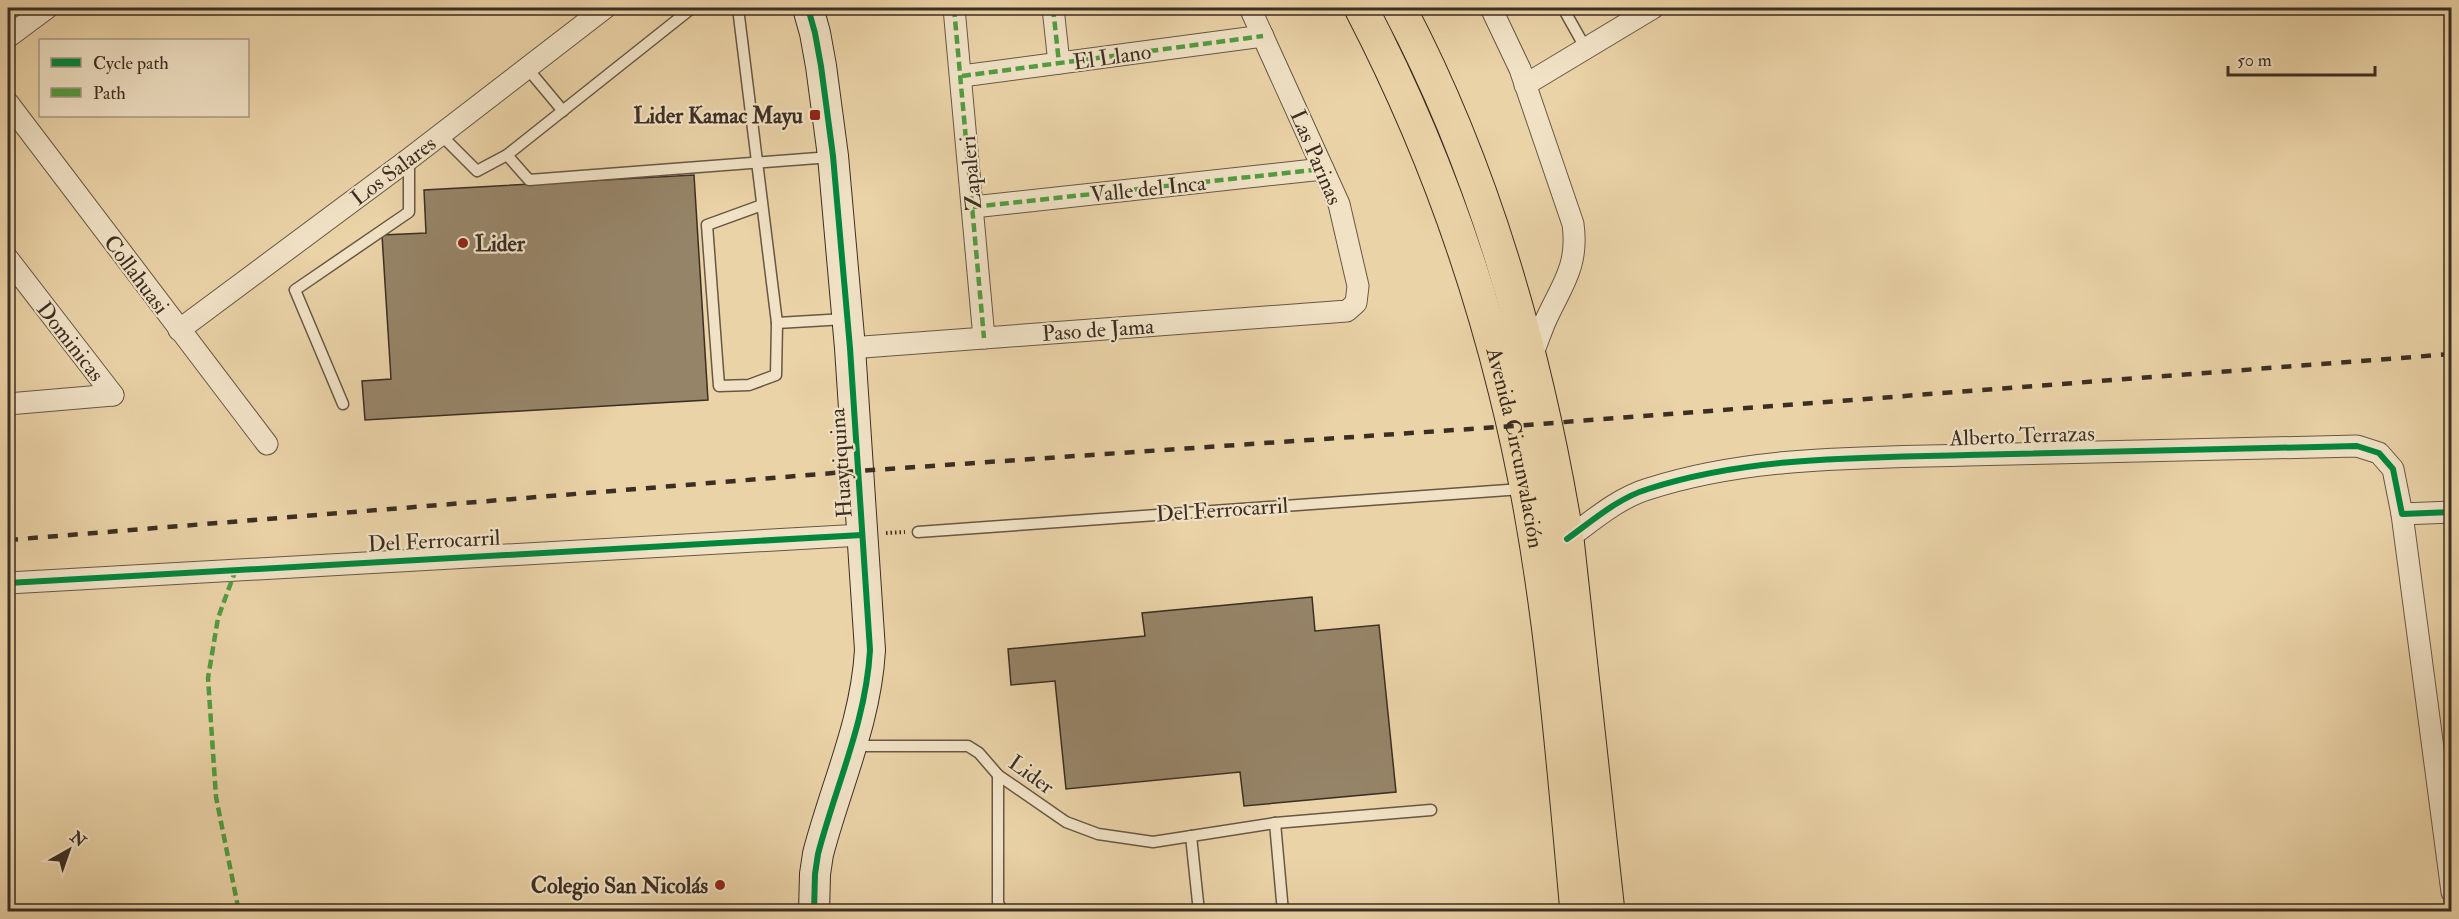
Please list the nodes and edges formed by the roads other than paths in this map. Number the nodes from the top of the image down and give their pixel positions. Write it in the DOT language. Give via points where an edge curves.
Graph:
graph roads {
  1 [pos="47,8"];
  2 [pos="605,8"];
  3 [pos="692,8"];
  4 [pos="738,8"];
  5 [pos="808,8"];
  6 [pos="954,8"];
  7 [pos="1053,8"];
  8 [pos="1250,8"];
  9 [pos="1361,8"];
  10 [pos="1399,8"];
  11 [pos="1491,8"];
  12 [pos="1563,8"];
  13 [pos="1653,8"];
  14 [pos="1263,36"];
  15 [pos="8,37"];
  16 [pos="1586,49"];
  17 [pos="1059,63"];
  18 [pos="527,68"];
  19 [pos="962,76"];
  20 [pos="1525,85"];
  21 [pos="8,103"];
  22 [pos="563,111"];
  23 [pos="441,135"];
  24 [pos="507,155"];
  25 [pos="832,156"];
  26 [pos="409,159"];
  27 [pos="757,163"];
  28 [pos="1323,169"];
  29 [pos="762,205"];
  30 [pos="973,207"];
  31 [pos="8,259"];
  32 [pos="1347,311"];
  33 [pos="847,319"];
  34 [pos="777,323"];
  35 [pos="179,330"];
  36 [pos="984,338"];
  37 [pos="850,348"];
  38 [pos="1531,358"];
  39 [pos="8,404"];
  40 [pos="343,404"];
  41 [pos="267,444"];
  42 [pos="1526,489"];
  43 [pos="2451,512"];
  44 [pos="2402,514"];
  45 [pos="918,532"];
  46 [pos="862,535"];
  47 [pos="1567,539"];
  48 [pos="8,583"];
  49 [pos="853,746"];
  50 [pos="998,775"];
  51 [pos="1431,810"];
  52 [pos="1275,823"];
  53 [pos="1191,836"];
  54 [pos="2451,892"];
  55 [pos="814,912"];
  56 [pos="1003,912"];
  57 [pos="1199,912"];
  58 [pos="1283,912"];
  59 [pos="1577,912"];
  60 [pos="1608,912"];
  1 -- 15 [label="street"];
  2 -- 18 [label="street, Los Salares"];
  3 -- 22 [label="lane"];
  4 -- 27 [label="lane"];
  5 -- 25 [label="street, Huaytiquina" via="821,66"];
  6 -- 19 [label="street, Zapaleri"];
  7 -- 17 [label="street"];
  8 -- 14 [label="street, Las Parinas"];
  9 -- 42 [label="highway, Avenida Circunvalación" via="1406,100 1462,244 1505,390"];
  10 -- 38 [label="highway, Avenida Circunvalación" via="1481,196"];
  11 -- 20 [label="street, Avenida Circunvalación"];
  12 -- 16 [label="lane"];
  13 -- 16 [label="street" via="1630,17"];
  14 -- 17 [label="street, El Llano"];
  14 -- 28 [label="street, Las Parinas"];
  16 -- 20 [label="street"];
  17 -- 19 [label="street, El Llano"];
  18 -- 22 [label="lane"];
  18 -- 23 [label="street, Los Salares"];
  19 -- 30 [label="street, Zapaleri"];
  20 -- 38 [label="street, Avenida Circunvalación" via="1575,239 1569,274"];
  21 -- 35 [label="street, Collahuasi"];
  22 -- 24 [label="lane"];
  23 -- 24 [label="lane" via="477,171"];
  23 -- 26 [label="street, Los Salares"];
  24 -- 27 [label="lane" via="529,180"];
  25 -- 27 [label="lane"];
  25 -- 33 [label="street, Huaytiquina"];
  26 -- 35 [label="street, Los Salares"];
  26 -- 40 [label="lane" via="409,212 295,290"];
  27 -- 29 [label="lane"];
  28 -- 30 [label="street, Valle del Inca"];
  28 -- 32 [label="street, Las Parinas" via="1339,204 1358,286 1356,303"];
  29 -- 34 [label="lane"];
  29 -- 34 [label="lane" via="707,225 720,386 749,385 776,375"];
  30 -- 36 [label="street, Zapaleri"];
  31 -- 39 [label="street, Dominicas" via="113,395"];
  32 -- 36 [label="street, Paso de Jama"];
  33 -- 34 [label="lane"];
  33 -- 37 [label="street, Huaytiquina"];
  35 -- 41 [label="street, Collahuasi"];
  36 -- 37 [label="street, Paso de Jama"];
  37 -- 46 [label="street, Huaytiquina"];
  38 -- 47 [label="highway, Avenida Circunvalación"];
  42 -- 45 [label="lane, Del Ferrocarril"];
  42 -- 59 [label="highway, Avenida Circunvalación" via="1555,691"];
  43 -- 44 [label="street"];
  44 -- 47 [label="street, Alberto Terrazas" via="2393,469 2379,453 2357,446 1870,458 1761,465 1702,474 1645,489 1606,510"];
  44 -- 54 [label="street, Alberto Terrazas"];
  46 -- 48 [label="street, Del Ferrocarril"];
  46 -- 49 [label="street, Huaytiquina" via="870,650 865,700"];
  47 -- 60 [label="highway, Avenida Circunvalación"];
  49 -- 50 [label="lane, Lider" via="961,744 973,749"];
  49 -- 55 [label="street, Huaytiquina" via="818,854"];
  50 -- 53 [label="lane, Lider" via="1066,822 1098,834 1153,842"];
  50 -- 56 [label="lane" via="998,903"];
  51 -- 52 [label="lane, Lider"];
  52 -- 53 [label="lane, Lider"];
  52 -- 58 [label="lane"];
  53 -- 57 [label="lane"];
}
